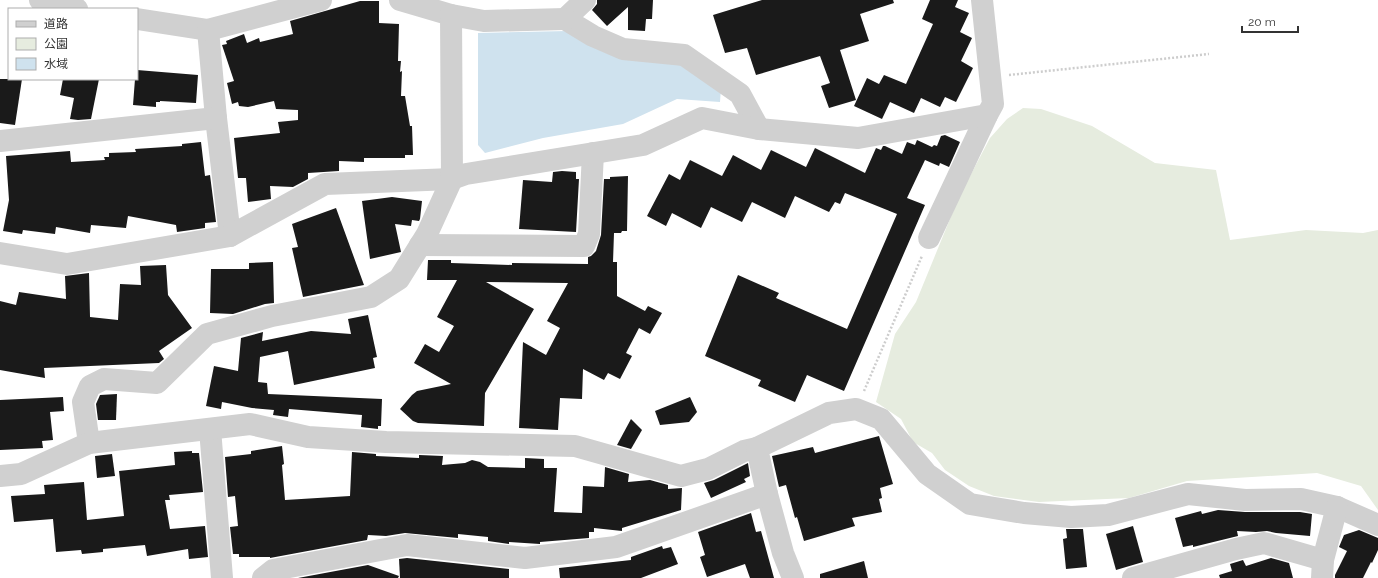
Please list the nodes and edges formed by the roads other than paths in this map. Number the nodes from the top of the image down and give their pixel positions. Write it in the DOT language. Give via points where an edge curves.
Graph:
graph roads {
  1 [pos="40,0"];
  2 [pos="321,0"];
  3 [pos="400,0"];
  4 [pos="585,0"];
  5 [pos="982,0"];
  6 [pos="71,8"];
  7 [pos="451,15"];
  8 [pos="138,19"];
  9 [pos="565,19"];
  10 [pos="208,30"];
  11 [pos="987,115"];
  12 [pos="216,118"];
  13 [pos="759,128"];
  14 [pos="0,141"];
  15 [pos="593,153"];
  16 [pos="452,179"];
  17 [pos="230,236"];
  18 [pos="930,238"];
  19 [pos="420,245"];
  20 [pos="0,253"];
  21 [pos="210,429"];
  22 [pos="89,443"];
  23 [pos="757,448"];
  24 [pos="0,476"];
  25 [pos="767,494"];
  26 [pos="1337,507"];
  27 [pos="1378,525"];
  28 [pos="1322,569"];
  29 [pos="222,578"];
  30 [pos="262,578"];
  31 [pos="793,578"];
  32 [pos="1133,578"];
  1 -- 6 [label="street"];
  2 -- 10 [label="street"];
  3 -- 7 [label="street"];
  4 -- 9 [label="street"];
  5 -- 11 [label="street" via="993,104"];
  7 -- 9 [label="street" via="484,21"];
  7 -- 16 [label="street"];
  8 -- 10 [label="street"];
  9 -- 13 [label="street" via="593,36 623,49 684,55 740,94"];
  10 -- 12 [label="street"];
  11 -- 13 [label="street" via="858,138"];
  11 -- 18 [label="street"];
  12 -- 14 [label="street"];
  12 -- 17 [label="street"];
  13 -- 15 [label="street" via="702,118 643,145"];
  15 -- 16 [label="street" via="466,174"];
  15 -- 19 [label="street" via="590,234 584,246"];
  16 -- 17 [label="street" via="325,184"];
  16 -- 19 [label="street"];
  17 -- 20 [label="street" via="66,264"];
  19 -- 22 [label="street" via="399,279 371,297 272,316 207,334 157,383 104,379 90,386 83,402"];
  21 -- 22 [label="street"];
  21 -- 23 [label="street" via="250,424 308,437 386,442 575,446 681,476 708,469"];
  21 -- 29 [label="street"];
  22 -- 24 [label="street" via="21,474"];
  23 -- 25 [label="street"];
  23 -- 26 [label="street" via="829,413 856,410 881,419 928,474 970,504 1024,513 1071,517 1108,515 1188,494 1245,500 1301,499"];
  25 -- 30 [label="street" via="616,547 525,558 407,545 273,570"];
  25 -- 31 [label="street" via="783,553"];
  26 -- 27 [label="street"];
  26 -- 28 [label="street"];
  28 -- 32 [label="street" via="1264,543"];
}
